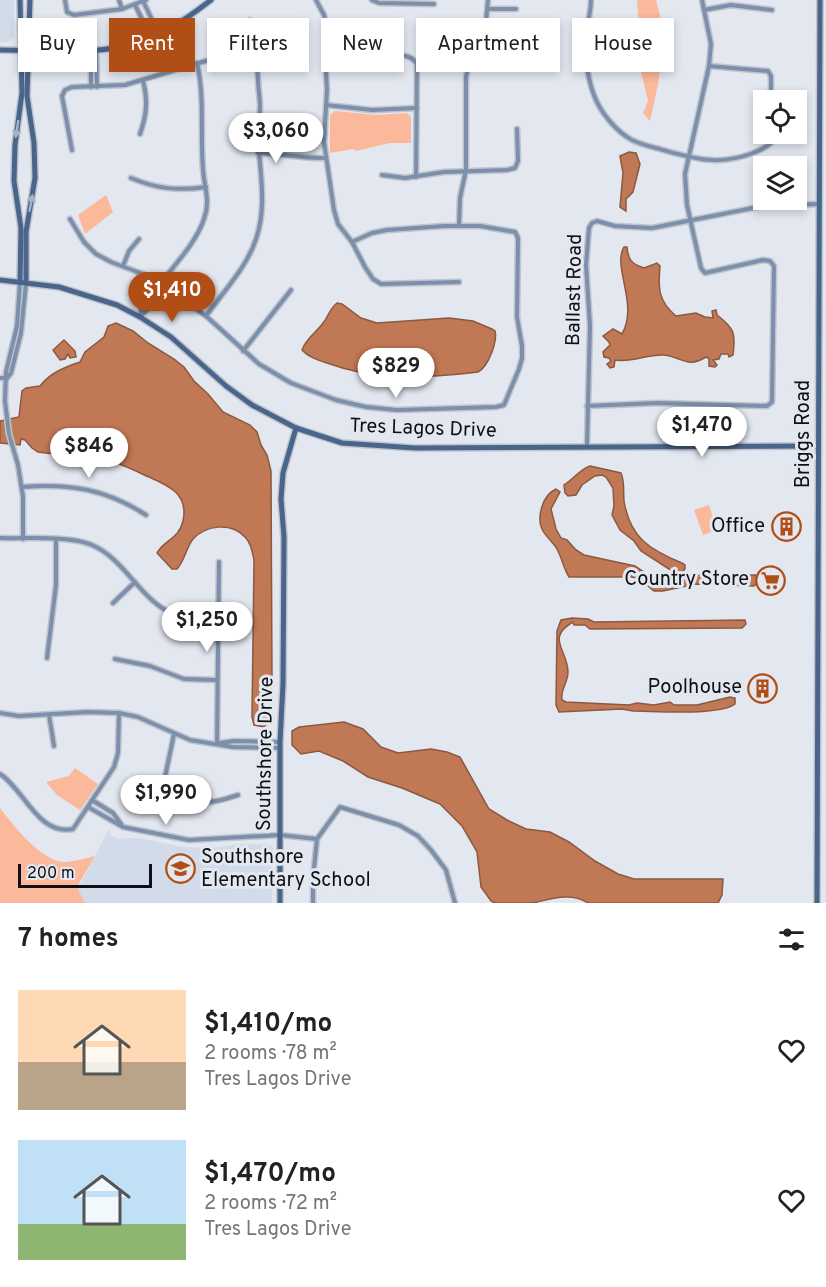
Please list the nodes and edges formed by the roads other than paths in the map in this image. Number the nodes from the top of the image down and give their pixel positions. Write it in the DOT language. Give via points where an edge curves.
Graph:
graph roads {
  1 [pos="20,0"];
  2 [pos="30,0"];
  3 [pos="65,0"];
  4 [pos="119,0"];
  5 [pos="211,0"];
  6 [pos="316,0"];
  7 [pos="372,0"];
  8 [pos="488,0"];
  9 [pos="591,0"];
  10 [pos="702,0"];
  11 [pos="820,0"];
  12 [pos="144,1"];
  13 [pos="434,4"];
  14 [pos="135,5"];
  15 [pos="122,9"];
  16 [pos="488,9"];
  17 [pos="516,9"];
  18 [pos="704,10"];
  19 [pos="772,10"];
  20 [pos="150,16"];
  21 [pos="20,18"];
  22 [pos="30,18"];
  23 [pos="141,18"];
  24 [pos="146,18"];
  25 [pos="186,18"];
  26 [pos="487,18"];
  27 [pos="0,50"];
  28 [pos="18,50"];
  29 [pos="404,55"];
  30 [pos="207,61"];
  31 [pos="197,63"];
  32 [pos="709,66"];
  33 [pos="22,72"];
  34 [pos="28,72"];
  35 [pos="90,72"];
  36 [pos="97,72"];
  37 [pos="259,72"];
  38 [pos="467,72"];
  39 [pos="142,81"];
  40 [pos="91,87"];
  41 [pos="97,87"];
  42 [pos="771,90"];
  43 [pos="326,105"];
  44 [pos="417,108"];
  45 [pos="517,129"];
  46 [pos="140,134"];
  47 [pos="770,144"];
  48 [pos="72,150"];
  49 [pos="258,153"];
  50 [pos="688,157"];
  51 [pos="325,158"];
  52 [pos="466,170"];
  53 [pos="382,174"];
  54 [pos="416,177"];
  55 [pos="131,178"];
  56 [pos="206,187"];
  57 [pos="819,204"];
  58 [pos="70,219"];
  59 [pos="691,221"];
  60 [pos="459,226"];
  61 [pos="139,239"];
  62 [pos="352,242"];
  63 [pos="123,266"];
  64 [pos="0,280"];
  65 [pos="23,282"];
  66 [pos="459,282"];
  67 [pos="160,284"];
  68 [pos="291,290"];
  69 [pos="206,316"];
  70 [pos="140,317"];
  71 [pos="243,351"];
  72 [pos="0,378"];
  73 [pos="7,378"];
  74 [pos="587,406"];
  75 [pos="296,428"];
  76 [pos="587,445"];
  77 [pos="818,446"];
  78 [pos="22,487"];
  79 [pos="146,515"];
  80 [pos="0,538"];
  81 [pos="23,538"];
  82 [pos="56,539"];
  83 [pos="219,562"];
  84 [pos="135,582"];
  85 [pos="113,603"];
  86 [pos="219,618"];
  87 [pos="47,658"];
  88 [pos="115,659"];
  89 [pos="217,680"];
  90 [pos="119,713"];
  91 [pos="0,714"];
  92 [pos="49,715"];
  93 [pos="174,734"];
  94 [pos="240,741"];
  95 [pos="217,743"];
  96 [pos="280,745"];
  97 [pos="54,746"];
  98 [pos="240,747"];
  99 [pos="0,774"];
  100 [pos="238,795"];
  101 [pos="92,800"];
  102 [pos="88,807"];
  103 [pos="107,809"];
  104 [pos="103,816"];
  105 [pos="123,827"];
  106 [pos="280,835"];
  107 [pos="317,839"];
  108 [pos="280,903"];
  109 [pos="313,903"];
  110 [pos="455,903"];
  111 [pos="817,903"];
  1 -- 21 [label="street"];
  2 -- 22 [label="street"];
  3 -- 15 [label="street" via="67,12 74,15"];
  4 -- 15 [label="street"];
  5 -- 25 [label="street"];
  6 -- 43 [label="street" via="327,31"];
  7 -- 13 [label="street"];
  8 -- 16 [label="street"];
  9 -- 50 [label="street" via="586,58 596,99 607,118 632,140"];
  10 -- 18 [label="street"];
  11 -- 57 [label="street, Briggs Road"];
  12 -- 14 [label="street"];
  12 -- 20 [label="street"];
  14 -- 15 [label="street"];
  14 -- 23 [label="street"];
  16 -- 17 [label="street"];
  16 -- 26 [label="street"];
  18 -- 19 [label="street" via="731,5"];
  18 -- 32 [label="street" via="711,44"];
  20 -- 24 [label="street"];
  27 -- 28 [label="street"];
  29 -- 44 [label="street" via="417,64"];
  30 -- 31 [label="street"];
  31 -- 39 [label="street"];
  31 -- 56 [label="street" via="202,88 202,166"];
  32 -- 42 [label="street" via="768,70"];
  32 -- 50 [label="street"];
  33 -- 65 [label="street, one-way" via="14,154"];
  65 -- 34 [label="street, one-way" via="35,178"];
  35 -- 40 [label="street"];
  36 -- 41 [label="street"];
  37 -- 49 [label="street"];
  38 -- 52 [label="street"];
  39 -- 41 [label="street"];
  39 -- 46 [label="street" via="147,111"];
  40 -- 41 [label="street"];
  40 -- 48 [label="street" via="72,87 62,96"];
  43 -- 44 [label="street" via="372,110"];
  43 -- 51 [label="street"];
  44 -- 54 [label="street"];
  45 -- 52 [label="street" via="515,168"];
  47 -- 50 [label="street" via="745,156 717,161"];
  49 -- 51 [label="street"];
  49 -- 69 [label="street" via="263,199 255,242"];
  50 -- 59 [label="street" via="685,189"];
  51 -- 62 [label="street" via="338,224"];
  52 -- 54 [label="street"];
  52 -- 60 [label="street"];
  53 -- 54 [label="street"];
  55 -- 56 [label="street" via="162,189"];
  56 -- 67 [label="street" via="207,210 202,226"];
  57 -- 59 [label="street, Ballast Road" via="763,206"];
  57 -- 77 [label="street, Briggs Road"];
  58 -- 63 [label="street" via="96,254"];
  59 -- 74 [label="street, Ballast Road" via="652,228 597,221 589,228"];
  59 -- 74 [label="street" via="700,268 705,273 764,260 774,266 772,402 766,406"];
  60 -- 62 [label="street" via="387,230"];
  60 -- 71 [label="street" via="515,232 518,238 517,317 522,358 504,405 397,410 366,407 291,382"];
  61 -- 63 [label="street"];
  62 -- 66 [label="street" via="373,279 381,284"];
  63 -- 67 [label="street"];
  64 -- 65 [label="street, Tres Lagos Drive"];
  65 -- 70 [label="street, Tres Lagos Drive" via="85,294"];
  65 -- 73 [label="street"];
  67 -- 69 [label="street"];
  67 -- 70 [label="street" via="153,288"];
  68 -- 71 [label="street"];
  69 -- 71 [label="street"];
  70 -- 75 [label="street, Tres Lagos Drive" via="181,345 237,394"];
  72 -- 73 [label="street"];
  73 -- 78 [label="street" via="6,414"];
  74 -- 76 [label="street, Ballast Road"];
  75 -- 76 [label="street, Tres Lagos Drive" via="342,443 376,446"];
  75 -- 96 [label="street, Southshore Drive" via="283,473 281,499 284,537"];
  76 -- 77 [label="street, Tres Lagos Drive"];
  77 -- 111 [label="street, Briggs Road"];
  78 -- 79 [label="street" via="92,490"];
  78 -- 81 [label="street"];
  80 -- 81 [label="street"];
  81 -- 82 [label="street"];
  82 -- 84 [label="street" via="82,541 102,550"];
  82 -- 87 [label="street" via="56,585"];
  83 -- 86 [label="street"];
  84 -- 85 [label="street"];
  84 -- 86 [label="street" via="174,614"];
  86 -- 89 [label="street"];
  88 -- 89 [label="street" via="150,666 184,679"];
  89 -- 95 [label="street"];
  90 -- 92 [label="street"];
  90 -- 93 [label="street" via="138,717"];
  90 -- 101 [label="street" via="114,767"];
  91 -- 92 [label="street"];
  92 -- 97 [label="street"];
  93 -- 95 [label="street"];
  93 -- 100 [label="street" via="164,782 164,790 171,799 205,802"];
  94 -- 95 [label="street"];
  94 -- 96 [label="street"];
  94 -- 98 [label="street"];
  95 -- 98 [label="street"];
  96 -- 98 [label="street"];
  96 -- 106 [label="street, Southshore Drive"];
  99 -- 102 [label="street" via="40,819 59,829 73,829"];
  101 -- 102 [label="street"];
  101 -- 103 [label="street"];
  102 -- 104 [label="street"];
  103 -- 104 [label="street"];
  103 -- 105 [label="street"];
  104 -- 105 [label="street"];
  105 -- 106 [label="street" via="189,840"];
  106 -- 107 [label="street"];
  106 -- 108 [label="street, Southshore Drive"];
  107 -- 109 [label="street"];
  107 -- 110 [label="street" via="340,807 399,825 431,849 446,870"];
}
